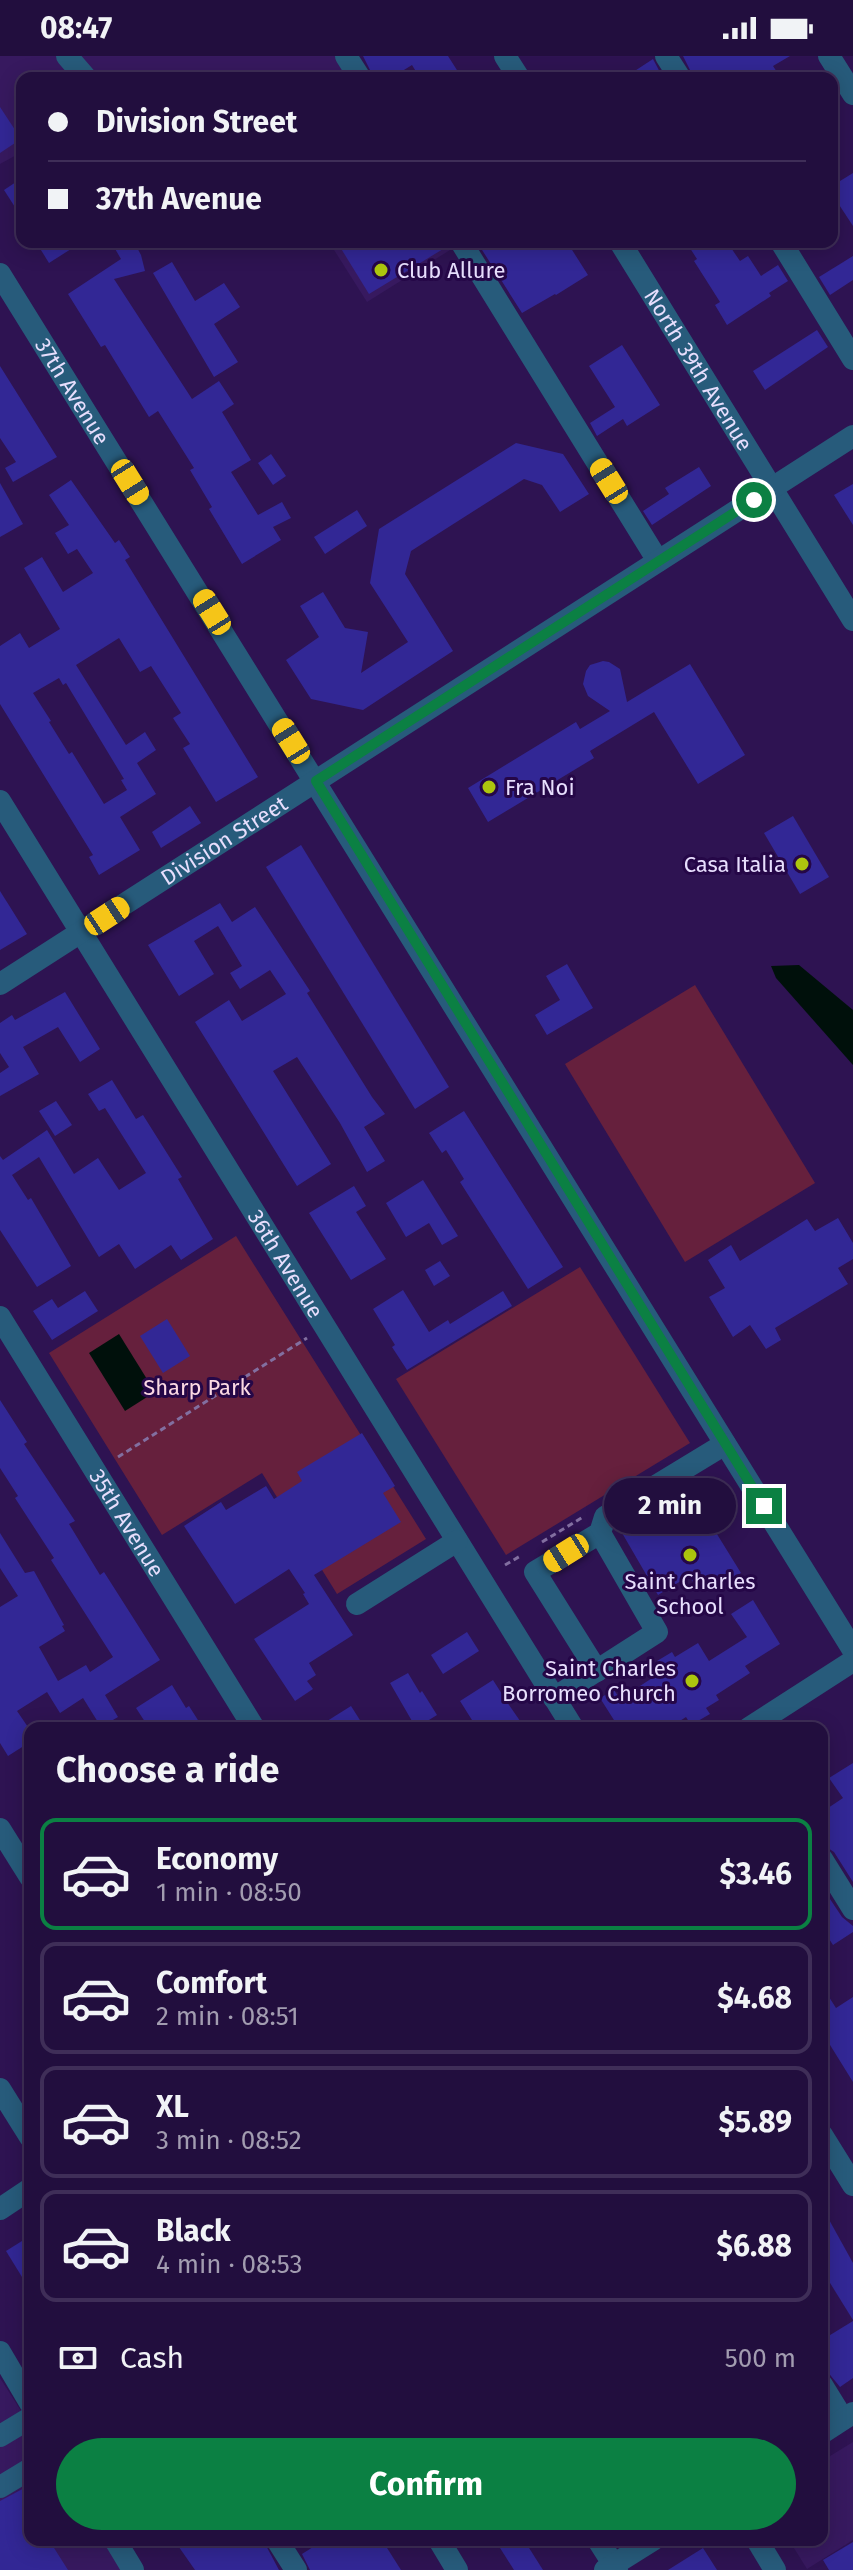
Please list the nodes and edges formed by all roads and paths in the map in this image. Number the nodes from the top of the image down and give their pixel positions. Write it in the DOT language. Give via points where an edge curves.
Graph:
graph roads {
  1 [pos="67,56"];
  2 [pos="829,56"];
  3 [pos="81,72"];
  4 [pos="853,94"];
  5 [pos="465,248"];
  6 [pos="624,248"];
  7 [pos="785,248"];
  8 [pos="0,274"];
  9 [pos="853,359"];
  10 [pos="853,436"];
  11 [pos="772,489"];
  12 [pos="658,561"];
  13 [pos="853,620"];
  14 [pos="316,781"];
  15 [pos="0,801"];
  16 [pos="80,932"];
  17 [pos="0,984"];
  18 [pos="0,1317"];
  19 [pos="307,1338"];
  20 [pos="725,1444"];
  21 [pos="118,1457"];
  22 [pos="600,1533"];
  23 [pos="457,1541"];
  24 [pos="357,1604"];
  25 [pos="853,1650"];
  26 [pos="853,1661"];
  27 [pos="597,1671"];
  28 [pos="554,1698"];
  29 [pos="250,1722"];
  30 [pos="569,1722"];
  31 [pos="758,1722"];
  32 [pos="0,1829"];
  33 [pos="24,1867"];
  34 [pos="828,1869"];
  35 [pos="853,1909"];
  36 [pos="0,2089"];
  37 [pos="24,2127"];
  38 [pos="828,2145"];
  39 [pos="853,2185"];
  40 [pos="24,2193"];
  41 [pos="0,2209"];
  42 [pos="0,2352"];
  43 [pos="828,2392"];
  44 [pos="24,2393"];
  45 [pos="848,2416"];
  46 [pos="24,2422"];
  47 [pos="828,2429"];
  48 [pos="0,2436"];
  49 [pos="24,2473"];
  50 [pos="0,2487"];
  51 [pos="118,2546"];
  52 [pos="281,2546"];
  53 [pos="443,2546"];
  54 [pos="601,2546"];
  55 [pos="644,2546"];
  56 [pos="761,2546"];
  57 [pos="612,2568"];
  58 [pos="130,2569"];
  59 [pos="296,2570"];
  60 [pos="457,2570"];
  61 [pos="775,2570"];
  1 -- 3 [label="street"];
  2 -- 4 [label="street"];
  5 -- 12 [label="street"];
  6 -- 11 [label="street, North 39th Avenue"];
  7 -- 9 [label="street"];
  8 -- 14 [label="street, 37th Avenue"];
  10 -- 11 [label="street, Division Street"];
  11 -- 12 [label="street, Division Street"];
  11 -- 13 [label="street, North 39th Avenue"];
  12 -- 14 [label="street, Division Street"];
  14 -- 16 [label="street, Division Street"];
  14 -- 20 [label="street, 37th Avenue"];
  15 -- 16 [label="street, 36th Avenue"];
  16 -- 17 [label="street, Division Street"];
  16 -- 23 [label="street, 36th Avenue"];
  18 -- 29 [label="street, 35th Avenue"];
  19 -- 21 [label="path"];
  20 -- 22 [label="street" via="605,1517"];
  20 -- 25 [label="street, 37th Avenue"];
  22 -- 27 [label="street" via="657,1632"];
  22 -- 27 [label="street" via="535,1572"];
  23 -- 24 [label="street"];
  23 -- 28 [label="street, 36th Avenue"];
  26 -- 31 [label="street"];
  27 -- 28 [label="street"];
  28 -- 30 [label="street, 36th Avenue"];
  32 -- 33 [label="street"];
  34 -- 35 [label="street"];
  36 -- 37 [label="street"];
  38 -- 39 [label="street"];
  40 -- 41 [label="street"];
  42 -- 44 [label="street"];
  43 -- 45 [label="street"];
  45 -- 47 [label="street"];
  46 -- 48 [label="street"];
  49 -- 50 [label="street"];
  51 -- 58 [label="street"];
  52 -- 59 [label="street"];
  53 -- 60 [label="street"];
  54 -- 57 [label="street"];
  55 -- 57 [label="street"];
  56 -- 61 [label="street"];
}
